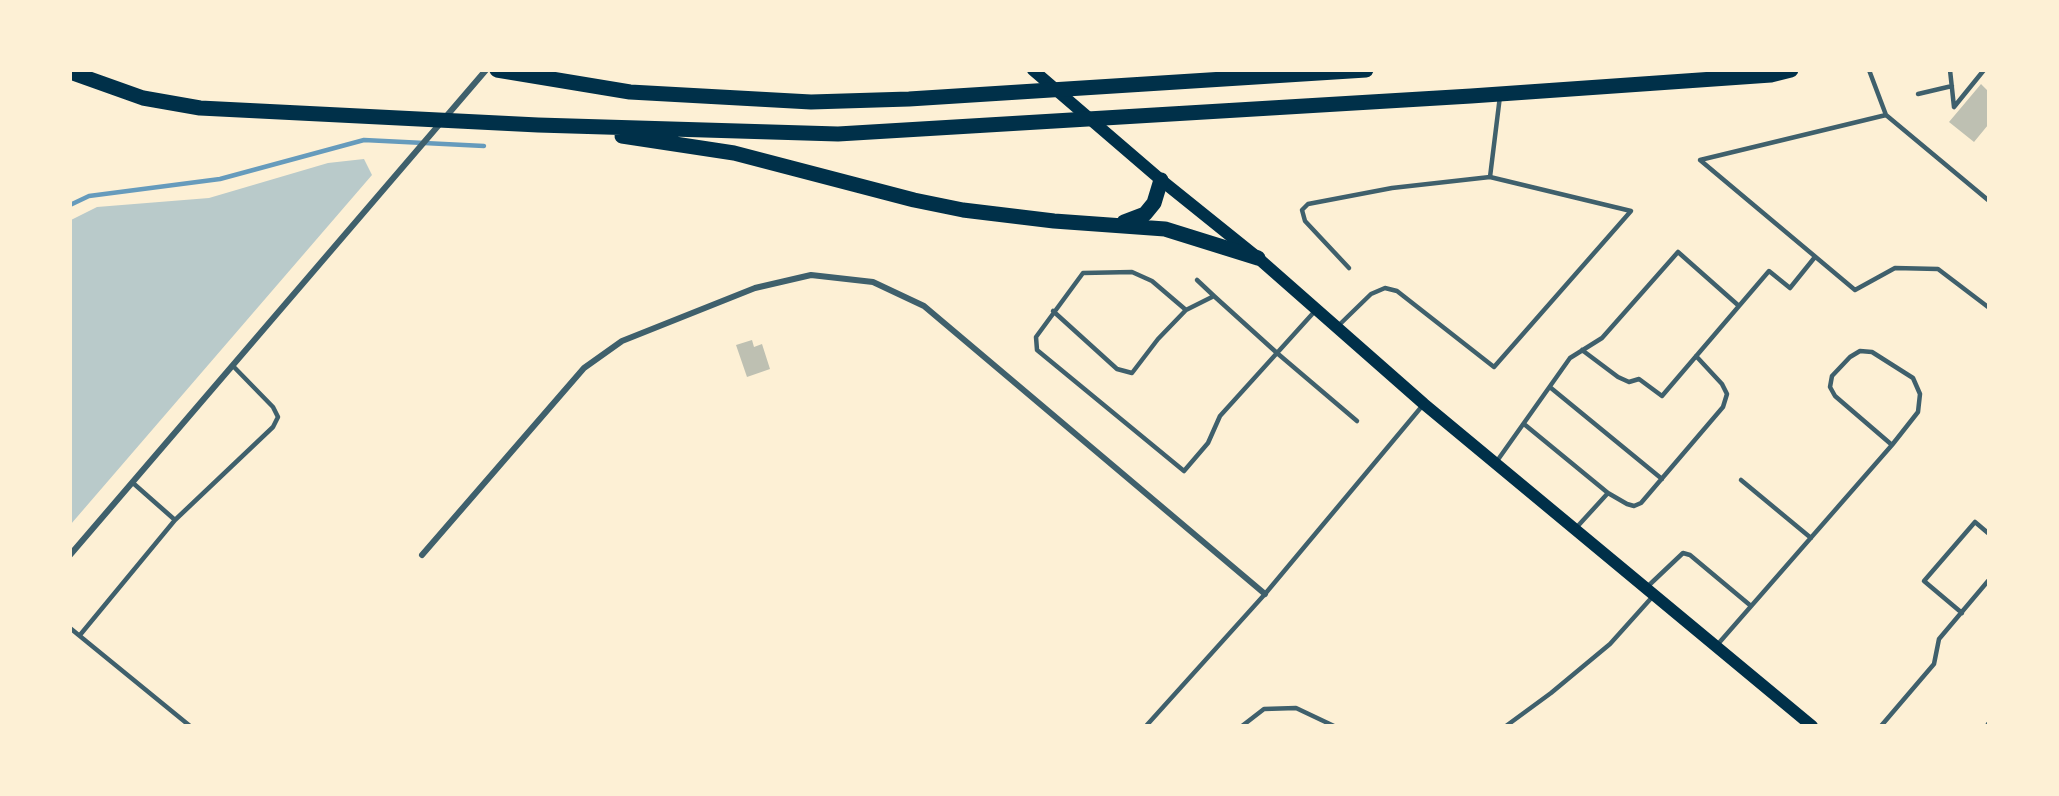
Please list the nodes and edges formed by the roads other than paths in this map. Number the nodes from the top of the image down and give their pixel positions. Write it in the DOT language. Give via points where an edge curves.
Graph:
graph roads {
  1 [pos="486,70"];
  2 [pos="497,70"];
  3 [pos="1033,70"];
  4 [pos="1227,70"];
  5 [pos="1366,70"];
  6 [pos="1791,70"];
  7 [pos="1869,70"];
  8 [pos="1950,70"];
  9 [pos="1984,70"];
  10 [pos="1358,71"];
  11 [pos="70,72"];
  12 [pos="1214,80"];
  13 [pos="1952,86"];
  14 [pos="1501,93"];
  15 [pos="1918,94"];
  16 [pos="1886,115"];
  17 [pos="538,125"];
  18 [pos="1490,177"];
  19 [pos="1161,180"];
  20 [pos="1989,200"];
  21 [pos="1106,224"];
  22 [pos="1815,257"];
  23 [pos="1258,258"];
  24 [pos="1349,268"];
  25 [pos="1197,280"];
  26 [pos="1214,296"];
  27 [pos="1739,306"];
  28 [pos="1989,307"];
  29 [pos="1317,309"];
  30 [pos="1186,310"];
  31 [pos="1053,311"];
  32 [pos="1337,327"];
  33 [pos="1582,350"];
  34 [pos="1277,353"];
  35 [pos="1696,356"];
  36 [pos="233,366"];
  37 [pos="1551,388"];
  38 [pos="1424,404"];
  39 [pos="1357,421"];
  40 [pos="1524,424"];
  41 [pos="1892,445"];
  42 [pos="1496,464"];
  43 [pos="1662,479"];
  44 [pos="1741,480"];
  45 [pos="133,483"];
  46 [pos="1608,493"];
  47 [pos="175,520"];
  48 [pos="1575,530"];
  49 [pos="1989,533"];
  50 [pos="1811,538"];
  51 [pos="70,555"];
  52 [pos="422,555"];
  53 [pos="1989,581"];
  54 [pos="1650,592"];
  55 [pos="1265,594"];
  56 [pos="1751,606"];
  57 [pos="1962,613"];
  58 [pos="70,627"];
  59 [pos="80,635"];
  60 [pos="1716,646"];
  61 [pos="190,726"];
  62 [pos="1146,726"];
  63 [pos="1242,726"];
  64 [pos="1334,726"];
  65 [pos="1506,726"];
  66 [pos="1812,726"];
  67 [pos="1881,726"];
  1 -- 36 [label="street"];
  2 -- 12 [label="highway" via="630,92 811,102"];
  3 -- 19 [label="main road"];
  4 -- 12 [label="highway"];
  5 -- 10 [label="highway"];
  6 -- 14 [label="highway" via="1771,75"];
  7 -- 16 [label="lane"];
  8 -- 13 [label="lane"];
  9 -- 13 [label="lane" via="1954,107"];
  10 -- 12 [label="highway"];
  11 -- 17 [label="highway" via="143,98 200,108"];
  13 -- 15 [label="lane"];
  14 -- 17 [label="highway" via="838,134"];
  14 -- 18 [label="lane"];
  16 -- 20 [label="lane"];
  16 -- 22 [label="lane" via="1700,160"];
  17 -- 21 [label="highway" via="734,153 963,210"];
  18 -- 24 [label="lane" via="1392,188 1308,204 1302,210 1305,221"];
  18 -- 32 [label="lane" via="1631,212 1494,367 1397,291 1385,288 1371,294"];
  19 -- 21 [label="highway" via="1154,203 1144,214 1127,222"];
  19 -- 23 [label="main road"];
  21 -- 23 [label="highway" via="1185,233"];
  22 -- 27 [label="lane" via="1790,288 1769,271"];
  22 -- 28 [label="lane" via="1855,290 1895,268 1938,268"];
  23 -- 29 [label="main road"];
  25 -- 26 [label="lane"];
  26 -- 30 [label="lane"];
  26 -- 34 [label="lane"];
  27 -- 33 [label="lane" via="1678,252 1602,338"];
  27 -- 35 [label="lane"];
  29 -- 32 [label="main road"];
  29 -- 34 [label="lane"];
  30 -- 31 [label="lane" via="1152,281 1132,272 1083,273"];
  30 -- 31 [label="lane" via="1132,373 1117,369"];
  31 -- 34 [label="lane" via="1036,337 1037,350 1184,471 1208,443 1220,417"];
  32 -- 38 [label="main road"];
  33 -- 35 [label="lane" via="1618,377 1629,382 1639,379 1662,396"];
  33 -- 37 [label="lane" via="1570,358"];
  34 -- 39 [label="lane"];
  35 -- 43 [label="lane" via="1727,394 1722,407"];
  36 -- 45 [label="street"];
  36 -- 47 [label="lane" via="273,406 278,417 249,452"];
  37 -- 40 [label="lane"];
  37 -- 43 [label="lane"];
  38 -- 42 [label="main road"];
  38 -- 55 [label="lane"];
  40 -- 42 [label="lane"];
  40 -- 46 [label="lane"];
  41 -- 41 [label="lane" via="1918,412 1920,394 1913,378 1872,352 1860,351 1832,376 1830,387 1835,396"];
  41 -- 50 [label="lane"];
  42 -- 48 [label="main road"];
  43 -- 46 [label="lane" via="1634,506"];
  44 -- 50 [label="lane"];
  45 -- 47 [label="lane"];
  45 -- 51 [label="street"];
  46 -- 48 [label="lane"];
  47 -- 59 [label="lane"];
  48 -- 54 [label="main road"];
  49 -- 57 [label="lane" via="1975,522 1924,581"];
  50 -- 56 [label="lane"];
  52 -- 55 [label="street" via="584,368 622,341 755,288 811,275 873,282 924,306"];
  53 -- 57 [label="lane"];
  54 -- 56 [label="lane" via="1683,553"];
  54 -- 60 [label="main road"];
  54 -- 65 [label="lane" via="1610,644"];
  55 -- 62 [label="lane"];
  56 -- 60 [label="lane"];
  57 -- 67 [label="lane" via="1939,639 1934,664"];
  58 -- 59 [label="lane"];
  59 -- 61 [label="lane"];
  60 -- 66 [label="main road"];
  63 -- 64 [label="lane" via="1264,709 1296,708"];
}
